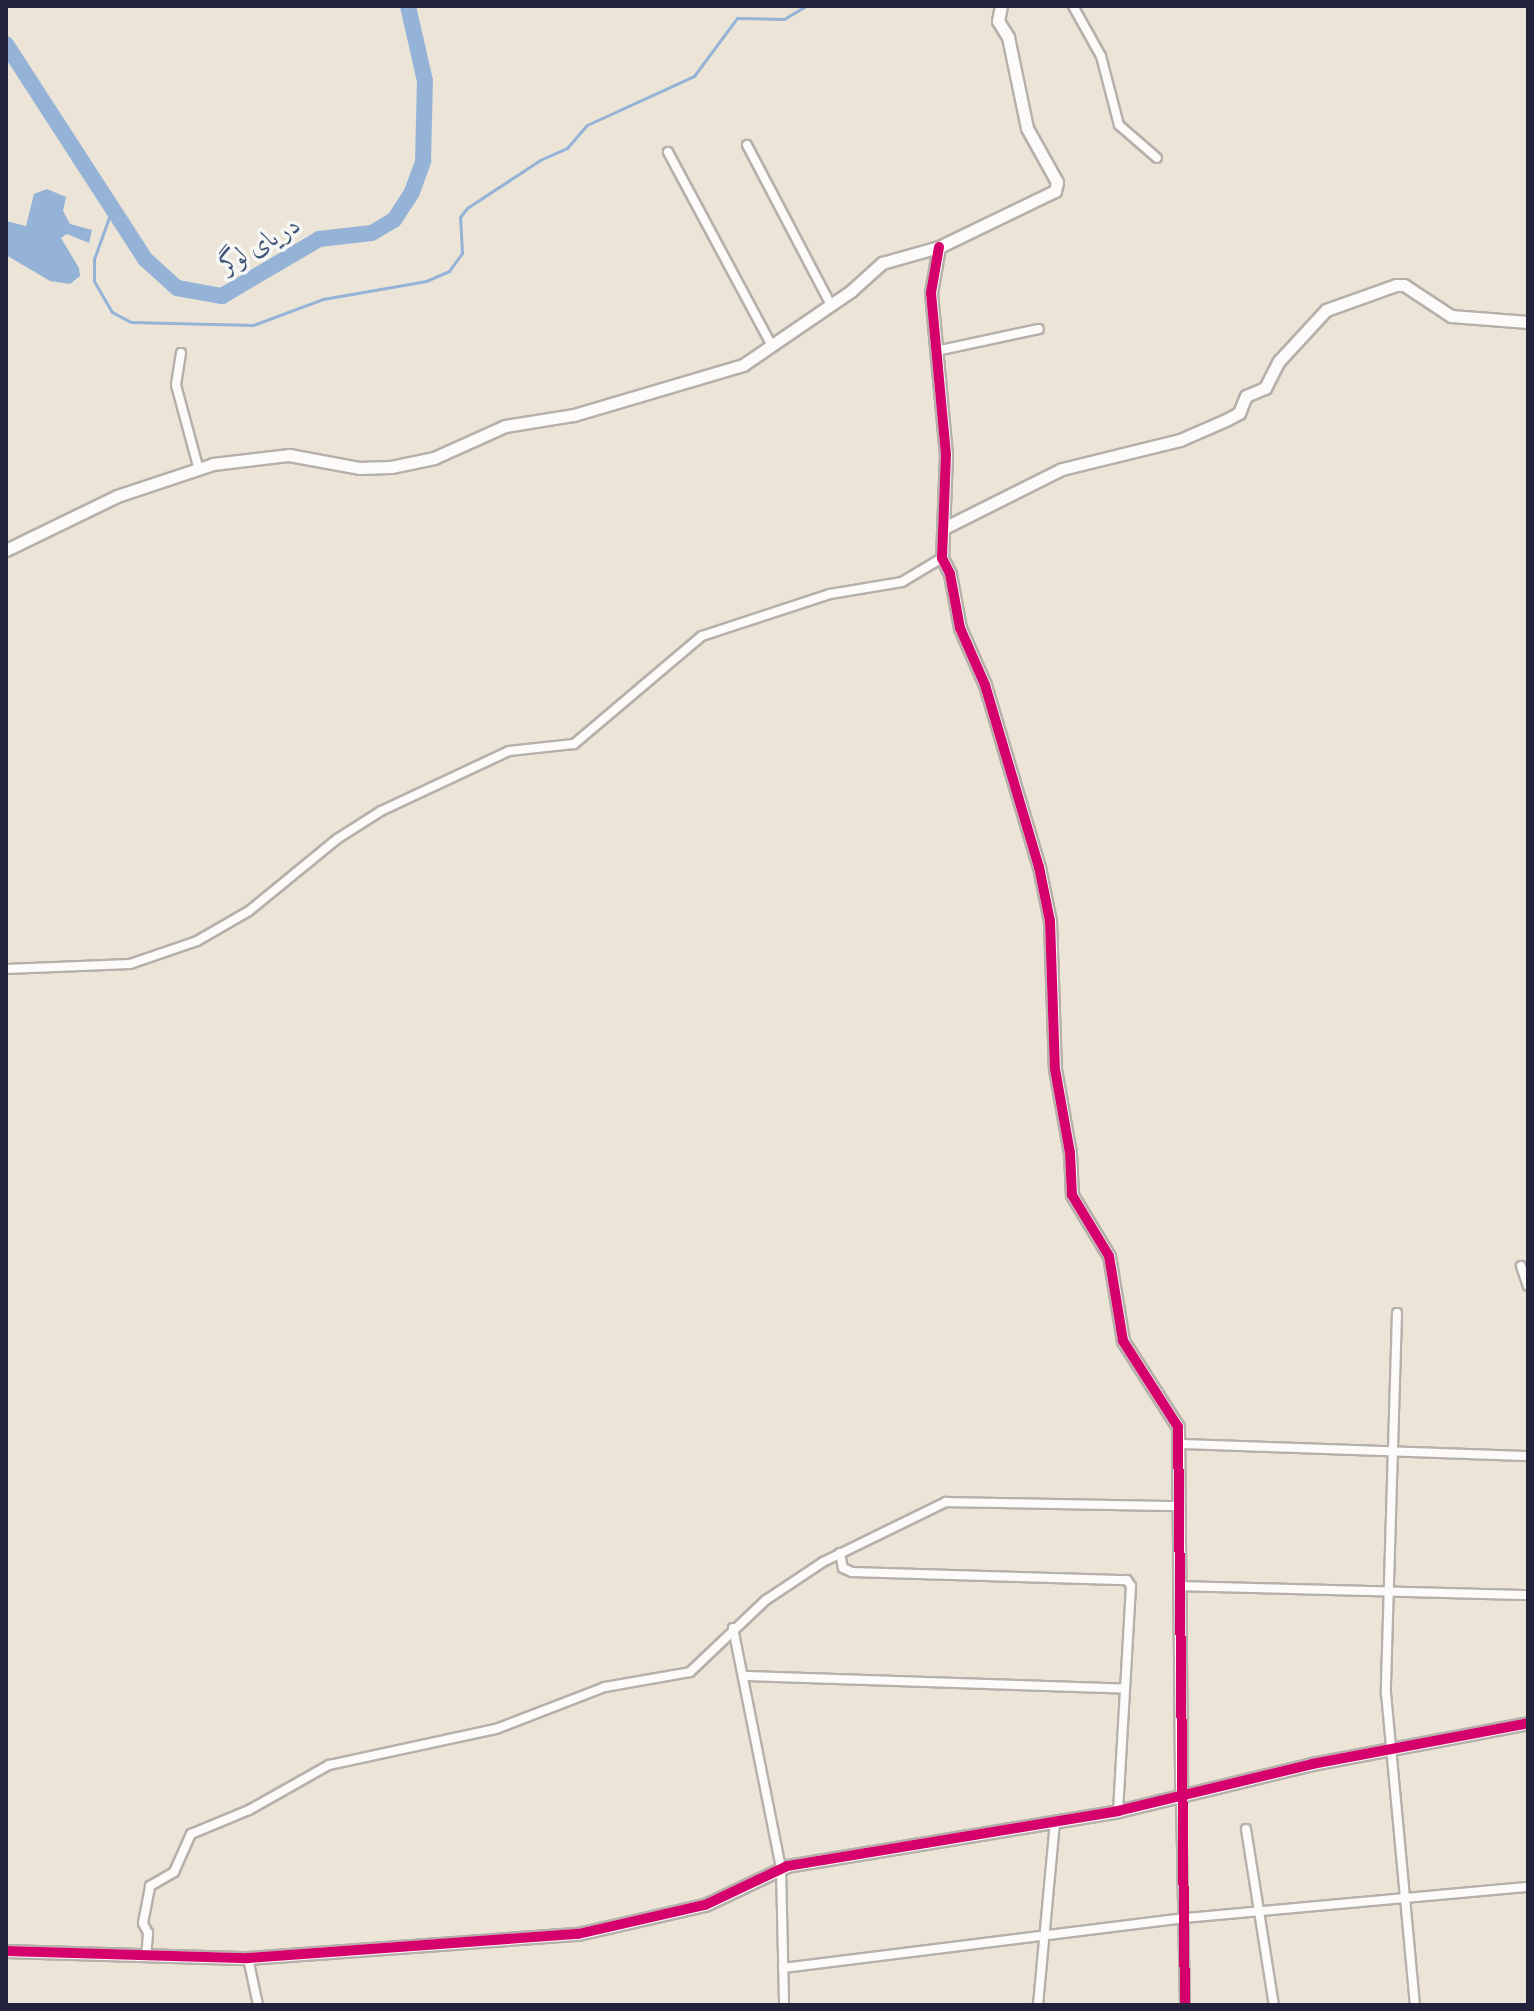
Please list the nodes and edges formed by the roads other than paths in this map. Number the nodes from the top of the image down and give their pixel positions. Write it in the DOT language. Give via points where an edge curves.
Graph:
graph roads {
  1 [pos="1001,6"];
  2 [pos="1073,6"];
  3 [pos="747,145"];
  4 [pos="668,152"];
  5 [pos="1157,158"];
  6 [pos="939,247"];
  7 [pos="830,303"];
  8 [pos="1528,322"];
  9 [pos="1039,329"];
  10 [pos="771,344"];
  11 [pos="936,351"];
  12 [pos="181,353"];
  13 [pos="199,470"];
  14 [pos="944,528"];
  15 [pos="6,550"];
  16 [pos="942,558"];
  17 [pos="6,969"];
  18 [pos="1521,1266"];
  19 [pos="1528,1286"];
  20 [pos="1397,1313"];
  21 [pos="1180,1444"];
  22 [pos="1391,1447"];
  23 [pos="1528,1456"];
  24 [pos="1179,1506"];
  25 [pos="840,1553"];
  26 [pos="1181,1586"];
  27 [pos="1390,1589"];
  28 [pos="1528,1595"];
  29 [pos="733,1628"];
  30 [pos="743,1676"];
  31 [pos="1125,1689"];
  32 [pos="1528,1723"];
  33 [pos="1388,1751"];
  34 [pos="1181,1798"];
  35 [pos="1118,1811"];
  36 [pos="1055,1823"];
  37 [pos="1246,1829"];
  38 [pos="781,1868"];
  39 [pos="1528,1887"];
  40 [pos="1403,1896"];
  41 [pos="1260,1910"];
  42 [pos="1185,1918"];
  43 [pos="1045,1939"];
  44 [pos="6,1951"];
  45 [pos="146,1957"];
  46 [pos="248,1958"];
  47 [pos="783,1968"];
  48 [pos="258,2005"];
  49 [pos="784,2005"];
  50 [pos="1038,2005"];
  51 [pos="1185,2005"];
  52 [pos="1274,2005"];
  53 [pos="1415,2005"];
  1 -- 6 [label="street" via="998,21 1008,37 1027,128 1057,187"];
  2 -- 5 [label="street" via="1101,56 1119,125"];
  3 -- 7 [label="street"];
  4 -- 10 [label="street"];
  6 -- 7 [label="street" via="896,256"];
  6 -- 11 [label="street" via="931,293"];
  7 -- 10 [label="street"];
  8 -- 14 [label="street" via="1451,316 1396,285 1326,310 1279,361 1265,388 1246,396 1239,413 1226,420 1180,440 1062,469"];
  9 -- 11 [label="street"];
  10 -- 13 [label="street" via="743,365 574,415 505,426 434,458 375,469 316,457 269,456"];
  11 -- 14 [label="street" via="946,454"];
  12 -- 13 [label="street" via="176,385"];
  13 -- 15 [label="street" via="117,496"];
  14 -- 16 [label="street"];
  16 -- 17 [label="street" via="902,582 830,594 702,636 574,744 509,751 381,811 249,911 197,941 130,964"];
  16 -- 21 [label="street" via="1039,867 1050,921 1055,1069 1072,1195 1109,1256 1123,1341 1178,1427"];
  18 -- 19 [label="street"];
  20 -- 22 [label="street"];
  21 -- 22 [label="street"];
  21 -- 24 [label="street"];
  22 -- 23 [label="street"];
  22 -- 27 [label="street"];
  24 -- 25 [label="street" via="946,1502"];
  24 -- 26 [label="street"];
  25 -- 29 [label="street"];
  25 -- 31 [label="street" via="843,1568 852,1572 1127,1580 1131,1586"];
  26 -- 27 [label="street"];
  26 -- 34 [label="street"];
  27 -- 28 [label="street"];
  27 -- 33 [label="street"];
  29 -- 30 [label="street"];
  29 -- 45 [label="street" via="690,1672 605,1687 496,1729 329,1765 249,1810 199,1829 183,1846 174,1872 150,1886 143,1923 148,1933"];
  30 -- 31 [label="street"];
  30 -- 38 [label="street"];
  31 -- 35 [label="street"];
  32 -- 33 [label="street"];
  33 -- 34 [label="street"];
  33 -- 40 [label="street"];
  34 -- 35 [label="street"];
  34 -- 42 [label="street"];
  35 -- 36 [label="street"];
  36 -- 38 [label="street"];
  36 -- 43 [label="street"];
  37 -- 41 [label="street"];
  38 -- 46 [label="street" via="705,1905 578,1934"];
  38 -- 47 [label="street"];
  39 -- 40 [label="street"];
  40 -- 41 [label="street"];
  40 -- 53 [label="street"];
  41 -- 42 [label="street"];
  41 -- 52 [label="street"];
  42 -- 43 [label="street"];
  42 -- 51 [label="street"];
  43 -- 47 [label="street"];
  43 -- 50 [label="street"];
  44 -- 45 [label="street"];
  45 -- 46 [label="street"];
  46 -- 48 [label="street"];
  47 -- 49 [label="street"];
}
